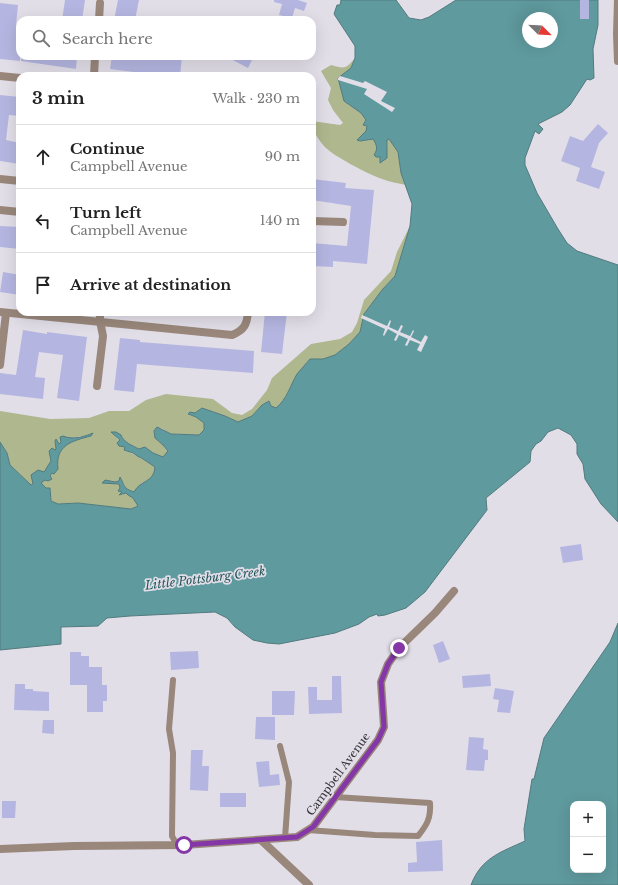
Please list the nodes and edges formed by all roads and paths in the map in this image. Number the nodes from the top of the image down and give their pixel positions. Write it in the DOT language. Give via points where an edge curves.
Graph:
graph roads {
  1 [pos="618,0"];
  2 [pos="100,3"];
  3 [pos="99,16"];
  4 [pos="95,60"];
  5 [pos="618,62"];
  6 [pos="94,72"];
  7 [pos="0,76"];
  8 [pos="16,78"];
  9 [pos="0,179"];
  10 [pos="16,180"];
  11 [pos="0,210"];
  12 [pos="16,212"];
  13 [pos="316,221"];
  14 [pos="343,222"];
  15 [pos="3,312"];
  16 [pos="16,313"];
  17 [pos="46,316"];
  18 [pos="100,316"];
  19 [pos="248,316"];
  20 [pos="100,321"];
  21 [pos="0,365"];
  22 [pos="97,386"];
  23 [pos="454,591"];
  24 [pos="173,680"];
  25 [pos="280,746"];
  26 [pos="335,796"];
  27 [pos="308,830"];
  28 [pos="285,838"];
  29 [pos="261,840"];
  30 [pos="177,845"];
  31 [pos="0,849"];
  32 [pos="309,885"];
  1 -- 5 [label="street"];
  2 -- 3 [label="street"];
  4 -- 6 [label="street"];
  7 -- 8 [label="street"];
  9 -- 10 [label="street"];
  11 -- 12 [label="street"];
  13 -- 14 [label="street"];
  15 -- 16 [label="street"];
  15 -- 21 [label="street"];
  17 -- 20 [label="street"];
  18 -- 20 [label="street"];
  19 -- 20 [label="street" via="247,322 240,331 232,335"];
  20 -- 22 [label="street" via="103,336"];
  23 -- 26 [label="street, Campbell Avenue" via="399,648 388,664 381,682 384,727 378,740"];
  24 -- 30 [label="lane" via="168,729 173,753 172,836"];
  25 -- 28 [label="lane" via="289,782"];
  26 -- 27 [label="street, Campbell Avenue" via="313,827"];
  26 -- 27 [label="lane" via="430,803 431,812 427,824 418,836 375,836"];
  27 -- 28 [label="street, Campbell Avenue" via="297,837"];
  28 -- 29 [label="street, Campbell Avenue"];
  29 -- 30 [label="street, Campbell Avenue"];
  29 -- 32 [label="street"];
  30 -- 31 [label="street, Campbell Avenue"];
}
